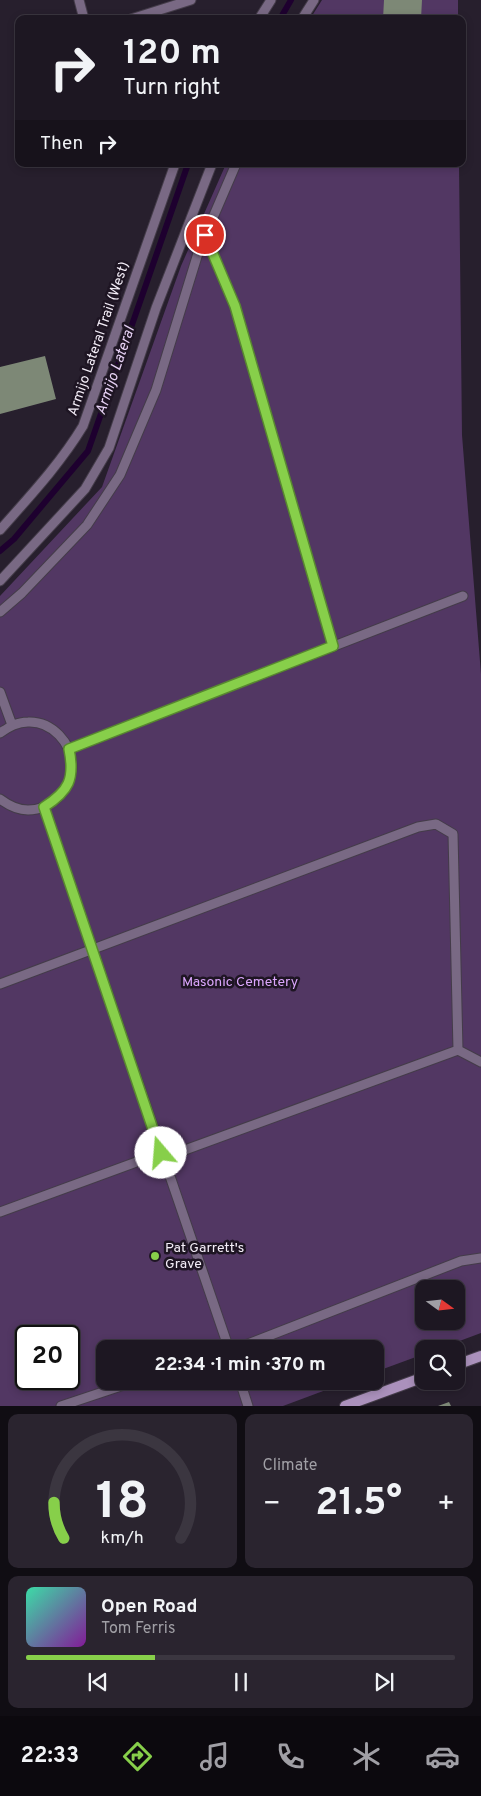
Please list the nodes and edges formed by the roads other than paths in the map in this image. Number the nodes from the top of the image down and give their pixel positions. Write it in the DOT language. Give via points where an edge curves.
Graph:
graph roads {
  1 [pos="79,0"];
  2 [pos="191,0"];
  3 [pos="271,0"];
  4 [pos="314,0"];
  5 [pos="83,15"];
  6 [pos="144,15"];
  7 [pos="262,15"];
  8 [pos="305,15"];
  9 [pos="174,167"];
  10 [pos="211,167"];
  11 [pos="235,167"];
  12 [pos="205,235"];
  13 [pos="0,530"];
  14 [pos="0,581"];
  15 [pos="463,596"];
  16 [pos="0,612"];
  17 [pos="333,646"];
  18 [pos="0,692"];
  19 [pos="12,725"];
  20 [pos="0,733"];
  21 [pos="69,749"];
  22 [pos="0,800"];
  23 [pos="44,807"];
  24 [pos="94,950"];
  25 [pos="0,984"];
  26 [pos="458,1050"];
  27 [pos="481,1062"];
  28 [pos="162,1155"];
  29 [pos="0,1212"];
  30 [pos="481,1258"];
  31 [pos="226,1340"];
  32 [pos="258,1340"];
  33 [pos="481,1356"];
  34 [pos="465,1362"];
  35 [pos="415,1380"];
  36 [pos="109,1390"];
  37 [pos="243,1390"];
  38 [pos="61,1406"];
  39 [pos="248,1406"];
  40 [pos="345,1406"];
  1 -- 5 [label="lane"];
  2 -- 6 [label="lane"];
  3 -- 7 [label="lane"];
  4 -- 8 [label="lane"];
  9 -- 13 [label="lane, Armijo Lateral Trail (West)" via="83,426 54,469"];
  10 -- 14 [label="lane" via="156,308 109,448 85,489"];
  11 -- 12 [label="lane"];
  12 -- 16 [label="lane" via="156,390 120,476 87,525"];
  12 -- 17 [label="lane" via="235,306"];
  15 -- 17 [label="lane"];
  17 -- 21 [label="lane"];
  18 -- 19 [label="lane"];
  19 -- 20 [label="lane"];
  19 -- 21 [label="lane" via="29,722 46,725 60,735"];
  21 -- 23 [label="lane" via="72,766 68,784 59,798"];
  22 -- 23 [label="lane" via="11,807 28,810"];
  23 -- 24 [label="lane"];
  24 -- 25 [label="lane"];
  24 -- 26 [label="lane" via="436,824 453,834"];
  24 -- 28 [label="lane"];
  26 -- 27 [label="lane"];
  26 -- 28 [label="lane"];
  28 -- 29 [label="lane"];
  28 -- 31 [label="lane"];
  30 -- 32 [label="lane" via="461,1261"];
  33 -- 34 [label="street"];
  35 -- 40 [label="street"];
  36 -- 38 [label="lane"];
  37 -- 39 [label="lane"];
}
